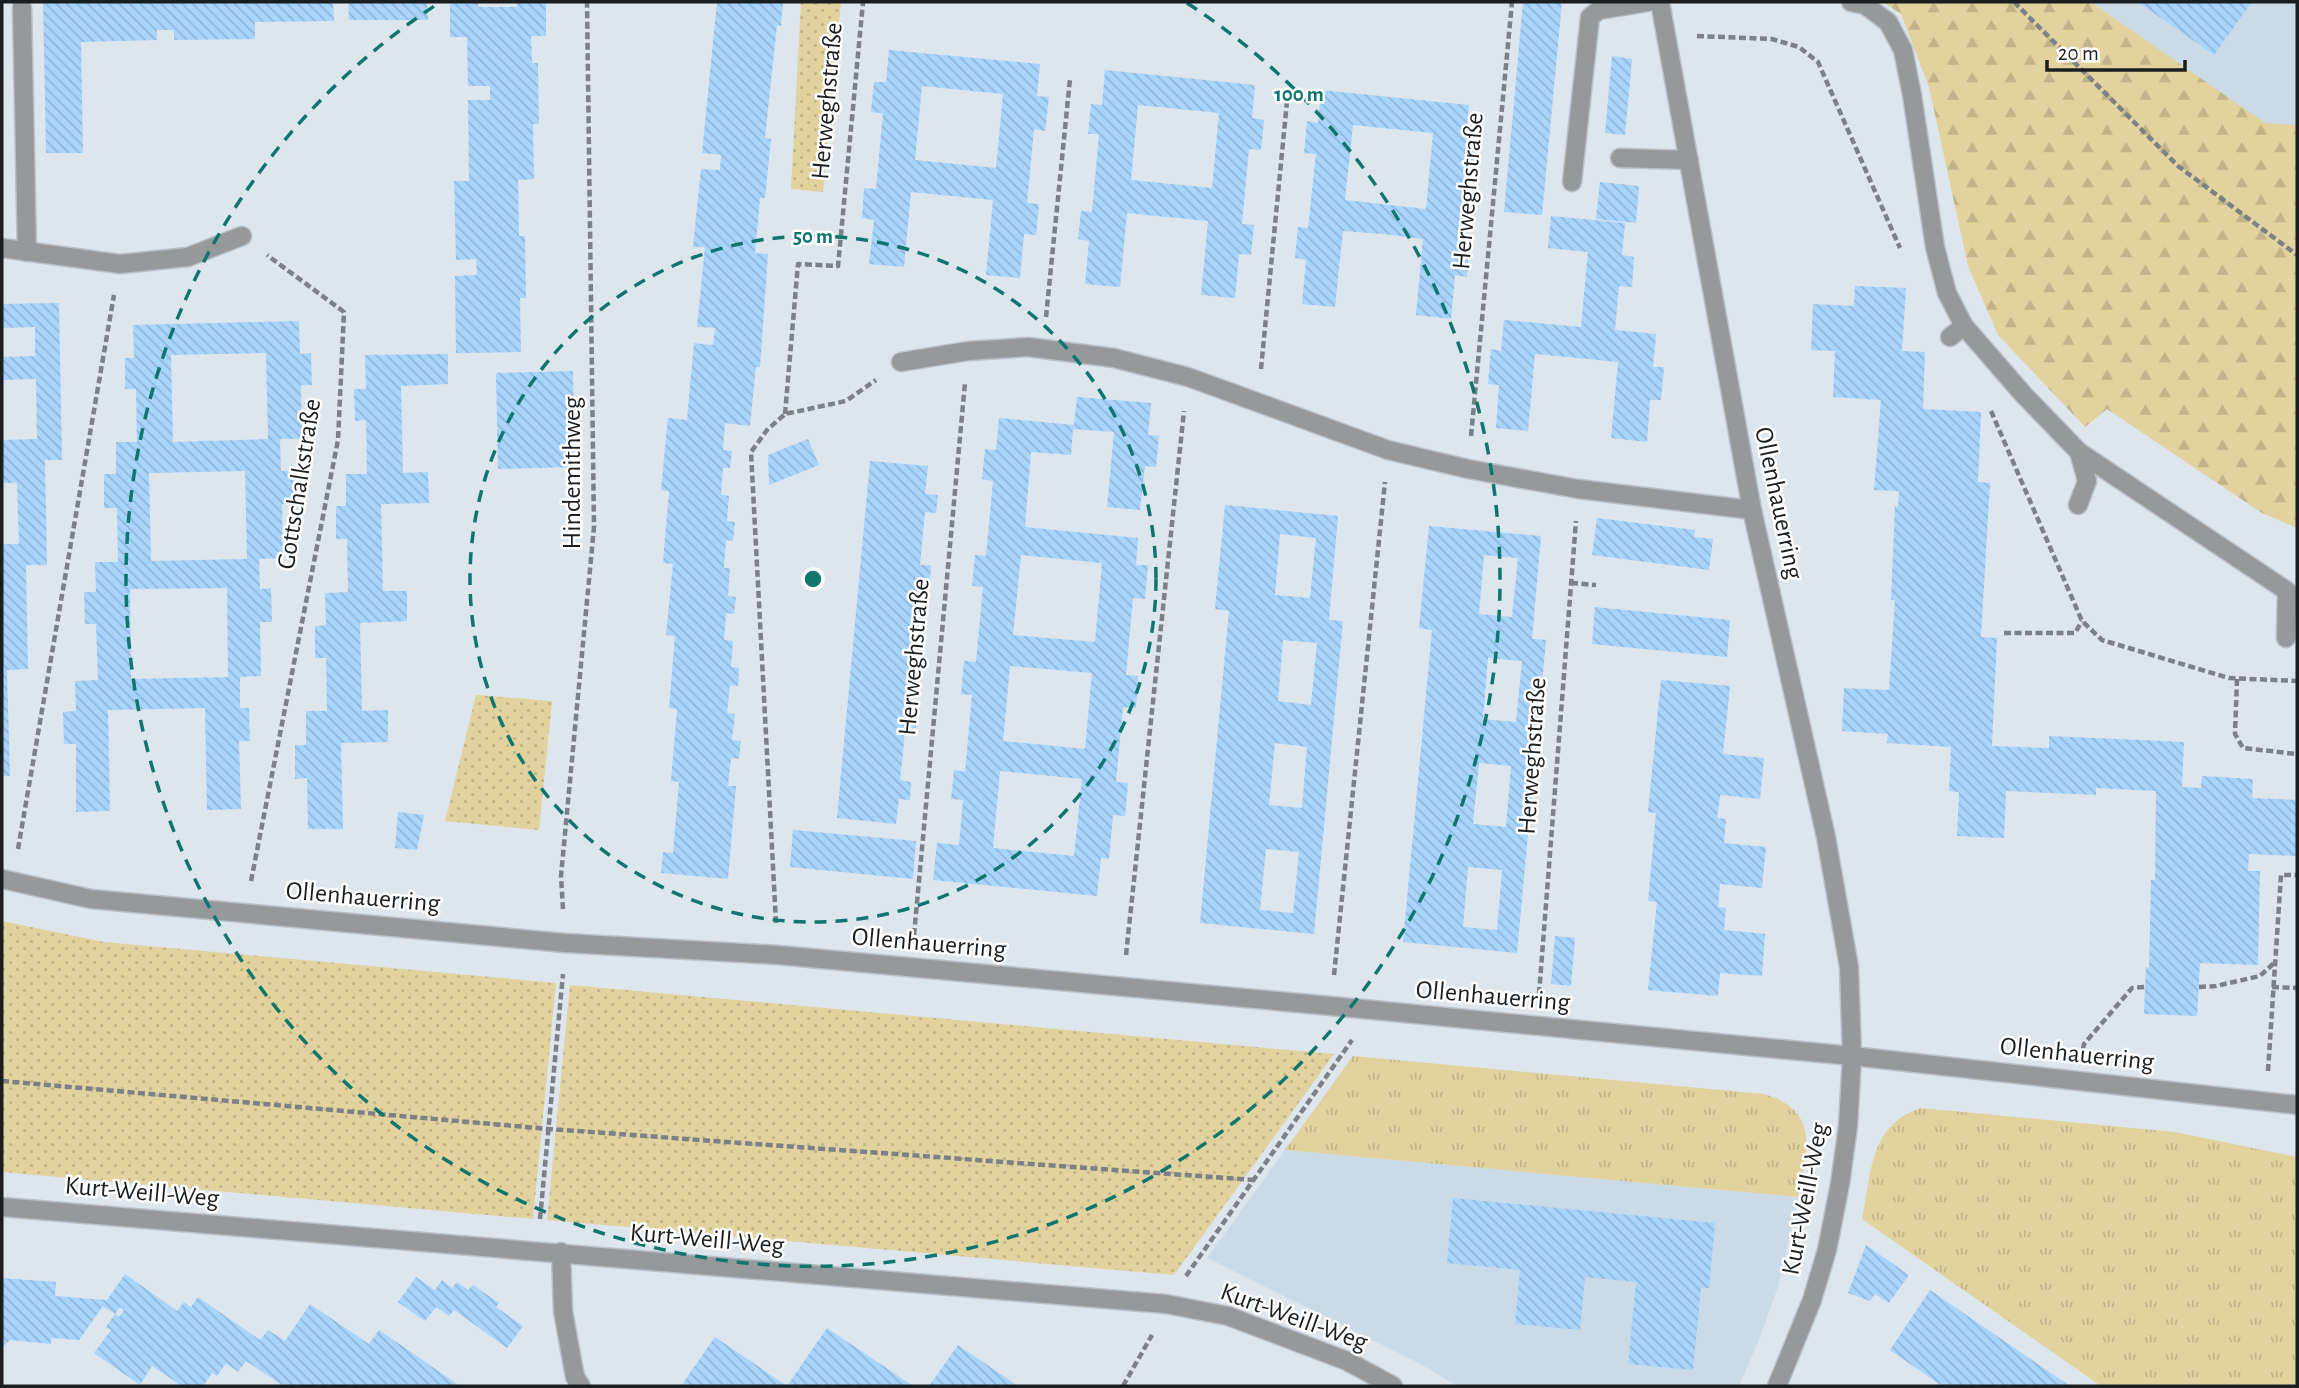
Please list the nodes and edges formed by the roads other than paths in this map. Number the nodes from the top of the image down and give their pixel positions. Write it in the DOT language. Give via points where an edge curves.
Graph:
graph roads {
  1 [pos="1648,2"];
  2 [pos="1660,2"];
  3 [pos="1851,2"];
  4 [pos="22,8"];
  5 [pos="1619,158"];
  6 [pos="1689,160"];
  7 [pos="1572,182"];
  8 [pos="242,236"];
  9 [pos="2,248"];
  10 [pos="27,252"];
  11 [pos="901,362"];
  12 [pos="2079,452"];
  13 [pos="2078,505"];
  14 [pos="1752,510"];
  15 [pos="2286,638"];
  16 [pos="7,880"];
  17 [pos="1852,1056"];
  18 [pos="2297,1105"];
  19 [pos="2,1207"];
  20 [pos="561,1252"];
  21 [pos="581,1386"];
  22 [pos="1392,1386"];
  23 [pos="1777,1386"];
  1 -- 7 [label="street" via="1599,10 1590,18"];
  2 -- 6 [label="street, Ollenhauerring"];
  3 -- 12 [label="street" via="1865,5 1888,22 1903,50 1935,247 1957,332"];
  4 -- 10 [label="street"];
  5 -- 6 [label="street"];
  6 -- 14 [label="street, Ollenhauerring"];
  8 -- 10 [label="street" via="188,257 120,264"];
  9 -- 10 [label="street"];
  11 -- 14 [label="street" via="1028,347 1114,358 1188,377 1388,450 1578,489"];
  12 -- 13 [label="street" via="2087,481"];
  12 -- 15 [label="street" via="2287,591"];
  14 -- 17 [label="street, Ollenhauerring" via="1826,837 1849,967"];
  16 -- 17 [label="street, Ollenhauerring" via="91,899 565,943 778,955"];
  17 -- 18 [label="street, Ollenhauerring"];
  17 -- 23 [label="street, Kurt-Weill-Weg" via="1843,1160 1827,1250"];
  19 -- 20 [label="street, Kurt-Weill-Weg"];
  20 -- 21 [label="street" via="563,1311 575,1377"];
  20 -- 22 [label="street, Kurt-Weill-Weg" via="1166,1304 1228,1316 1347,1361"];
}
